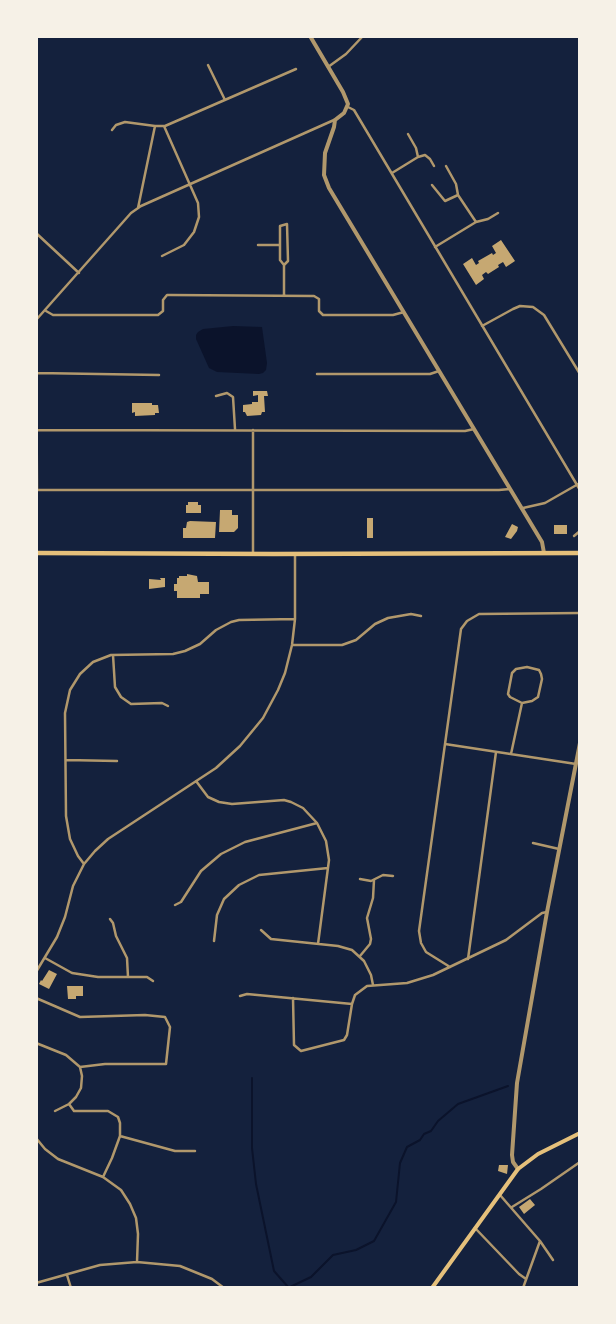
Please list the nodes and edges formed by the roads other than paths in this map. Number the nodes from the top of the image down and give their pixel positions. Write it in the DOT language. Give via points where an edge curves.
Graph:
graph roads {
  1 [pos="310,36"];
  2 [pos="364,36"];
  3 [pos="208,65"];
  4 [pos="328,67"];
  5 [pos="296,69"];
  6 [pos="225,100"];
  7 [pos="348,107"];
  8 [pos="335,120"];
  9 [pos="155,126"];
  10 [pos="164,126"];
  11 [pos="112,130"];
  12 [pos="408,134"];
  13 [pos="418,157"];
  14 [pos="434,166"];
  15 [pos="446,166"];
  16 [pos="392,174"];
  17 [pos="191,185"];
  18 [pos="432,185"];
  19 [pos="458,195"];
  20 [pos="138,208"];
  21 [pos="498,213"];
  22 [pos="476,222"];
  23 [pos="37,235"];
  24 [pos="258,245"];
  25 [pos="280,245"];
  26 [pos="435,247"];
  27 [pos="162,256"];
  28 [pos="284,266"];
  29 [pos="79,273"];
  30 [pos="284,296"];
  31 [pos="46,311"];
  32 [pos="404,312"];
  33 [pos="36,320"];
  34 [pos="482,326"];
  35 [pos="36,335"];
  36 [pos="439,371"];
  37 [pos="36,373"];
  38 [pos="159,374"];
  39 [pos="317,374"];
  40 [pos="580,374"];
  41 [pos="216,396"];
  42 [pos="37,430"];
  43 [pos="235,430"];
  44 [pos="253,430"];
  45 [pos="474,430"];
  46 [pos="578,483"];
  47 [pos="510,489"];
  48 [pos="37,490"];
  49 [pos="254,490"];
  50 [pos="580,490"];
  51 [pos="522,508"];
  52 [pos="580,531"];
  53 [pos="574,536"];
  54 [pos="36,553"];
  55 [pos="544,553"];
  56 [pos="580,553"];
  57 [pos="253,554"];
  58 [pos="295,554"];
  59 [pos="580,613"];
  60 [pos="422,616"];
  61 [pos="294,619"];
  62 [pos="292,645"];
  63 [pos="113,654"];
  64 [pos="522,703"];
  65 [pos="168,706"];
  66 [pos="580,743"];
  67 [pos="445,744"];
  68 [pos="496,752"];
  69 [pos="511,754"];
  70 [pos="65,760"];
  71 [pos="117,761"];
  72 [pos="576,764"];
  73 [pos="196,781"];
  74 [pos="317,824"];
  75 [pos="533,843"];
  76 [pos="559,849"];
  77 [pos="84,864"];
  78 [pos="329,868"];
  79 [pos="393,876"];
  80 [pos="360,878"];
  81 [pos="374,880"];
  82 [pos="175,905"];
  83 [pos="547,912"];
  84 [pos="110,919"];
  85 [pos="261,930"];
  86 [pos="214,940"];
  87 [pos="318,944"];
  88 [pos="360,956"];
  89 [pos="45,958"];
  90 [pos="468,959"];
  91 [pos="450,967"];
  92 [pos="36,972"];
  93 [pos="128,977"];
  94 [pos="153,981"];
  95 [pos="373,985"];
  96 [pos="240,996"];
  97 [pos="36,998"];
  98 [pos="293,998"];
  99 [pos="352,1004"];
  100 [pos="36,1043"];
  101 [pos="80,1067"];
  102 [pos="69,1104"];
  103 [pos="55,1111"];
  104 [pos="580,1133"];
  105 [pos="120,1136"];
  106 [pos="36,1138"];
  107 [pos="195,1151"];
  108 [pos="580,1162"];
  109 [pos="518,1169"];
  110 [pos="103,1176"];
  111 [pos="499,1194"];
  112 [pos="512,1207"];
  113 [pos="475,1228"];
  114 [pos="540,1241"];
  115 [pos="553,1260"];
  116 [pos="137,1262"];
  117 [pos="66,1274"];
  118 [pos="526,1279"];
  119 [pos="36,1283"];
  120 [pos="71,1288"];
  121 [pos="224,1288"];
  122 [pos="432,1288"];
  123 [pos="523,1288"];
  1 -- 4 [label="street"];
  2 -- 4 [label="street"];
  3 -- 6 [label="street"];
  4 -- 7 [label="street" via="347,99"];
  5 -- 6 [label="street"];
  6 -- 10 [label="street"];
  7 -- 8 [label="street"];
  7 -- 16 [label="street" via="354,110"];
  8 -- 17 [label="street"];
  8 -- 32 [label="street" via="324,160 326,181"];
  9 -- 10 [label="street"];
  9 -- 11 [label="street" via="125,122"];
  9 -- 20 [label="street"];
  10 -- 17 [label="street"];
  12 -- 13 [label="street"];
  13 -- 14 [label="street" via="428,156"];
  13 -- 16 [label="street"];
  15 -- 19 [label="street"];
  16 -- 26 [label="street"];
  17 -- 20 [label="street"];
  17 -- 27 [label="street" via="200,210 197,226 184,245"];
  18 -- 19 [label="street" via="445,201"];
  19 -- 22 [label="street"];
  20 -- 29 [label="street"];
  21 -- 22 [label="street"];
  22 -- 26 [label="street"];
  23 -- 29 [label="street"];
  24 -- 25 [label="street"];
  25 -- 28 [label="street" via="280,260"];
  25 -- 28 [label="street" via="280,226 287,224 288,261"];
  26 -- 34 [label="street"];
  28 -- 30 [label="street"];
  29 -- 31 [label="street"];
  30 -- 31 [label="street" via="167,296 163,300 163,311 158,315 53,315"];
  30 -- 32 [label="street" via="317,297 323,315 393,315"];
  31 -- 33 [label="street"];
  32 -- 36 [label="street"];
  34 -- 40 [label="street" via="513,308 533,307 544,315"];
  34 -- 46 [label="street"];
  35 -- 37 [label="street"];
  36 -- 39 [label="street" via="430,374"];
  36 -- 45 [label="street"];
  37 -- 38 [label="street"];
  37 -- 42 [label="street"];
  41 -- 43 [label="street" via="227,393 233,397"];
  42 -- 43 [label="street"];
  42 -- 48 [label="street"];
  43 -- 44 [label="street"];
  44 -- 45 [label="street"];
  44 -- 49 [label="street"];
  45 -- 47 [label="street"];
  46 -- 50 [label="street"];
  46 -- 51 [label="street" via="546,503"];
  47 -- 49 [label="street"];
  47 -- 51 [label="street"];
  48 -- 49 [label="street"];
  49 -- 57 [label="street"];
  51 -- 55 [label="street" via="542,542"];
  52 -- 53 [label="street"];
  54 -- 57 [label="main road"];
  55 -- 56 [label="main road"];
  55 -- 58 [label="main road"];
  57 -- 58 [label="main road"];
  58 -- 61 [label="street"];
  59 -- 67 [label="street" via="485,614 467,620 459,633"];
  60 -- 62 [label="street" via="411,614 388,618 356,640 342,645"];
  61 -- 62 [label="street"];
  61 -- 63 [label="street" via="231,622 192,648 180,652"];
  62 -- 73 [label="street" via="285,673 263,718 228,758"];
  63 -- 65 [label="street" via="115,687 121,697 131,704"];
  63 -- 70 [label="street" via="85,668 74,681 65,713"];
  64 -- 64 [label="street" via="508,694 512,674 516,669 539,670 542,679 538,697 532,702"];
  64 -- 69 [label="street"];
  66 -- 72 [label="street"];
  67 -- 68 [label="street"];
  67 -- 91 [label="street" via="419,931 426,952"];
  68 -- 69 [label="street"];
  68 -- 90 [label="street"];
  69 -- 72 [label="street"];
  70 -- 71 [label="street"];
  70 -- 77 [label="street" via="67,829 73,848"];
  72 -- 76 [label="street"];
  73 -- 74 [label="street" via="208,797 219,802 292,802 303,808"];
  73 -- 77 [label="street" via="108,839"];
  74 -- 78 [label="street" via="328,850"];
  74 -- 82 [label="street" via="245,842 220,854 201,871 181,902"];
  75 -- 76 [label="street"];
  76 -- 83 [label="street"];
  77 -- 89 [label="street" via="73,886 61,926"];
  78 -- 86 [label="street" via="259,875 239,885 224,899 216,915"];
  78 -- 87 [label="street"];
  79 -- 81 [label="street" via="383,875"];
  80 -- 81 [label="street"];
  81 -- 88 [label="street" via="367,918 371,939"];
  83 -- 90 [label="street" via="542,912 506,940"];
  83 -- 109 [label="street" via="517,1083 512,1155"];
  84 -- 93 [label="street" via="126,953"];
  85 -- 87 [label="street" via="271,939"];
  87 -- 88 [label="street" via="345,948"];
  88 -- 95 [label="street" via="369,968"];
  89 -- 92 [label="street"];
  89 -- 93 [label="street" via="72,973"];
  90 -- 91 [label="street"];
  91 -- 95 [label="street" via="408,982"];
  93 -- 94 [label="street"];
  95 -- 99 [label="street" via="359,991"];
  96 -- 98 [label="street"];
  97 -- 101 [label="street" via="80,1017 165,1017 170,1027 166,1064"];
  98 -- 99 [label="street"];
  98 -- 99 [label="street" via="294,1045 301,1051 344,1040"];
  100 -- 101 [label="street" via="66,1056"];
  101 -- 102 [label="street" via="81,1088"];
  102 -- 103 [label="street"];
  102 -- 105 [label="street" via="74,1111 114,1113 120,1123"];
  104 -- 109 [label="main road" via="530,1159"];
  105 -- 107 [label="street" via="175,1151"];
  105 -- 110 [label="street"];
  106 -- 110 [label="street" via="58,1159"];
  108 -- 112 [label="street"];
  109 -- 111 [label="main road"];
  110 -- 116 [label="street" via="117,1185 134,1210 138,1234"];
  111 -- 112 [label="street"];
  111 -- 113 [label="main road"];
  112 -- 114 [label="street"];
  113 -- 118 [label="street"];
  113 -- 122 [label="main road"];
  114 -- 115 [label="street"];
  114 -- 118 [label="street"];
  116 -- 117 [label="street" via="100,1265"];
  116 -- 121 [label="street" via="180,1266 212,1279"];
  117 -- 119 [label="street"];
  117 -- 120 [label="street"];
  118 -- 123 [label="street"];
}
